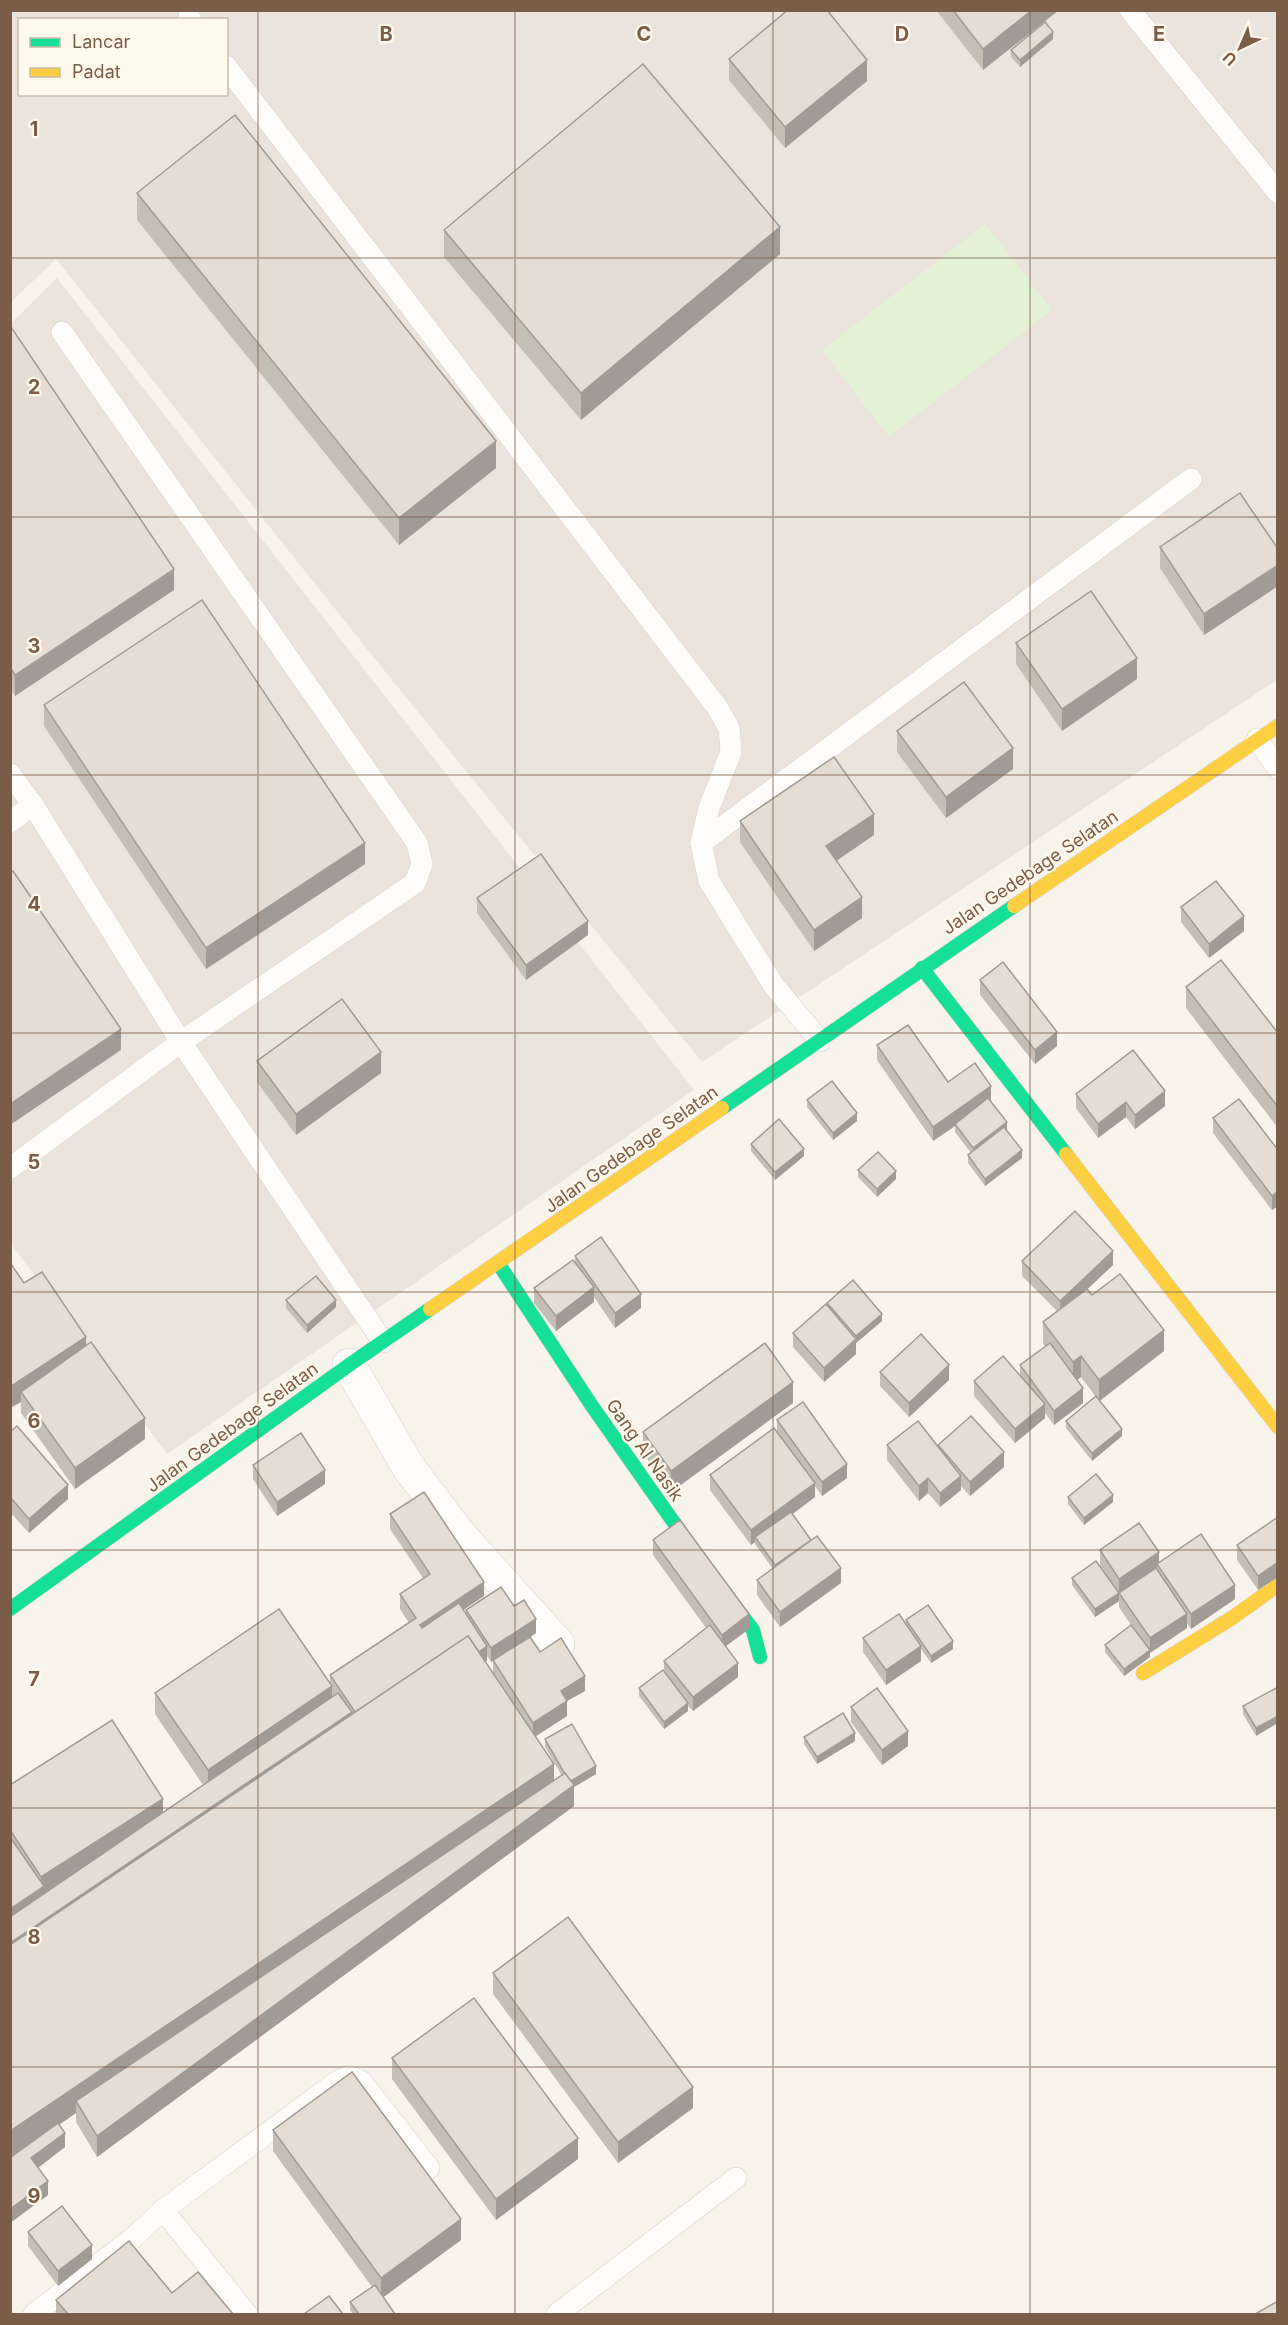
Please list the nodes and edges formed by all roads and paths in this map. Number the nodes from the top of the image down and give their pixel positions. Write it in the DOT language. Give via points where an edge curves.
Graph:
graph roads {
  1 [pos="1130,10"];
  2 [pos="228,69"];
  3 [pos="1278,193"];
  4 [pos="62,332"];
  5 [pos="1191,479"];
  6 [pos="1278,726"];
  7 [pos="1257,739"];
  8 [pos="1278,769"];
  9 [pos="10,774"];
  10 [pos="33,805"];
  11 [pos="10,822"];
  12 [pos="701,843"];
  13 [pos="922,968"];
  14 [pos="820,1041"];
  15 [pos="181,1042"];
  16 [pos="10,1168"];
  17 [pos="498,1263"];
  18 [pos="383,1342"];
  19 [pos="349,1365"];
  20 [pos="1278,1427"];
  21 [pos="1278,1585"];
  22 [pos="10,1609"];
  23 [pos="558,1644"];
  24 [pos="760,1657"];
  25 [pos="1143,1673"];
  26 [pos="429,2168"];
  27 [pos="736,2178"];
  28 [pos="163,2210"];
  29 [pos="34,2314"];
  30 [pos="247,2314"];
  31 [pos="557,2314"];
  1 -- 3 [label="lane"];
  2 -- 12 [label="lane" via="717,707 729,728 731,752 709,808"];
  4 -- 15 [label="lane" via="417,843 422,864 415,883"];
  5 -- 12 [label="lane"];
  6 -- 7 [label="main road, Jalan Gedebage Selatan"];
  7 -- 8 [label="lane"];
  7 -- 13 [label="main road, Jalan Gedebage Selatan"];
  9 -- 10 [label="lane"];
  10 -- 11 [label="lane"];
  10 -- 15 [label="lane"];
  12 -- 14 [label="lane" via="709,881 774,986"];
  13 -- 14 [label="main road, Jalan Gedebage Selatan"];
  13 -- 20 [label="main road"];
  14 -- 17 [label="main road, Jalan Gedebage Selatan"];
  15 -- 16 [label="lane"];
  15 -- 18 [label="lane"];
  17 -- 18 [label="main road, Jalan Gedebage Selatan"];
  17 -- 24 [label="main road, Gang Al Nasik" via="592,1406 753,1630"];
  18 -- 19 [label="main road, Jalan Gedebage Selatan"];
  19 -- 22 [label="main road, Jalan Gedebage Selatan"];
  19 -- 23 [label="street" via="409,1468 459,1533"];
  21 -- 25 [label="main road"];
  26 -- 28 [label="lane" via="361,2081 350,2076"];
  27 -- 31 [label="lane"];
  28 -- 29 [label="lane"];
  28 -- 30 [label="lane"];
}
